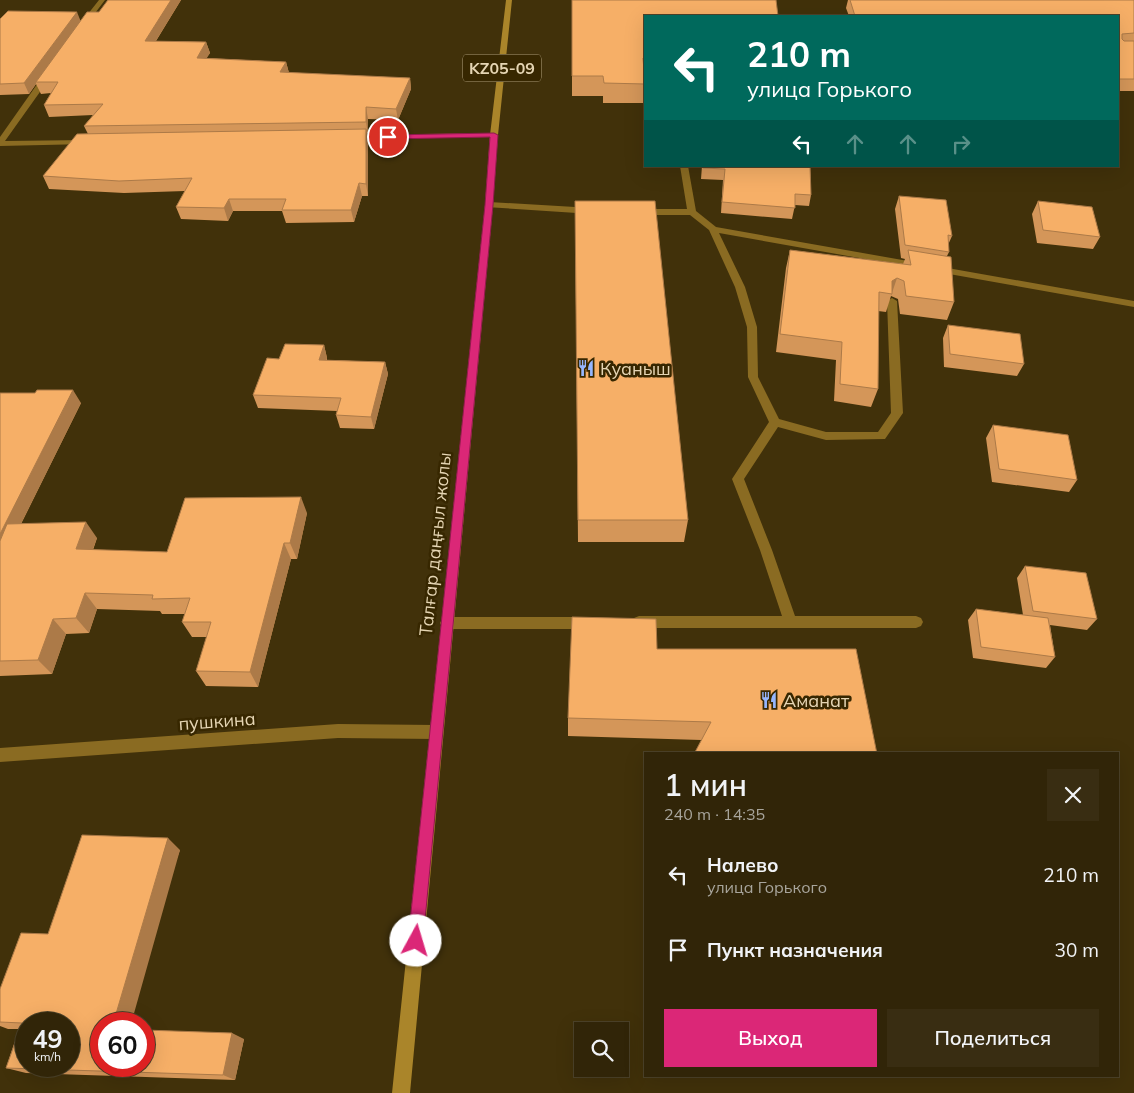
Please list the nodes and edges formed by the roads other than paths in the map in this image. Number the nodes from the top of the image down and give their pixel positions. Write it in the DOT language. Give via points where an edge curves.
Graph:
graph roads {
  1 [pos="102,0"];
  2 [pos="509,0"];
  3 [pos="79,32"];
  4 [pos="51,72"];
  5 [pos="494,135"];
  6 [pos="347,138"];
  7 [pos="99,142"];
  8 [pos="0,144"];
  9 [pos="684,167"];
  10 [pos="489,205"];
  11 [pos="601,211"];
  12 [pos="629,212"];
  13 [pos="692,212"];
  14 [pos="713,229"];
  15 [pos="892,301"];
  16 [pos="1134,304"];
  17 [pos="775,422"];
  18 [pos="604,622"];
  19 [pos="623,622"];
  20 [pos="790,622"];
  21 [pos="916,622"];
  22 [pos="447,623"];
  23 [pos="436,732"];
  24 [pos="0,755"];
  25 [pos="401,1093"];
  1 -- 3 [label="street"];
  2 -- 5 [label="main road, Талғар даңғыл жолы / KZ05-09"];
  4 -- 8 [label="street"];
  5 -- 6 [label="street"];
  5 -- 10 [label="main road, Талғар даңғыл жолы / KZ05-09"];
  7 -- 8 [label="street"];
  9 -- 13 [label="street"];
  10 -- 11 [label="street"];
  10 -- 22 [label="main road, Талғар даңғыл жолы / KZ05-09"];
  12 -- 13 [label="street"];
  13 -- 14 [label="street"];
  14 -- 16 [label="street"];
  14 -- 17 [label="street" via="740,287 752,327 752,377"];
  15 -- 17 [label="street" via="897,412 881,436 826,436"];
  17 -- 20 [label="street" via="738,479"];
  18 -- 22 [label="street"];
  19 -- 20 [label="street"];
  20 -- 21 [label="street"];
  22 -- 23 [label="main road, Талғар даңғыл жолы / KZ05-09"];
  23 -- 24 [label="street, пушкина" via="338,731"];
  23 -- 25 [label="main road, Талғар даңғыл жолы / KZ05-09"];
}
